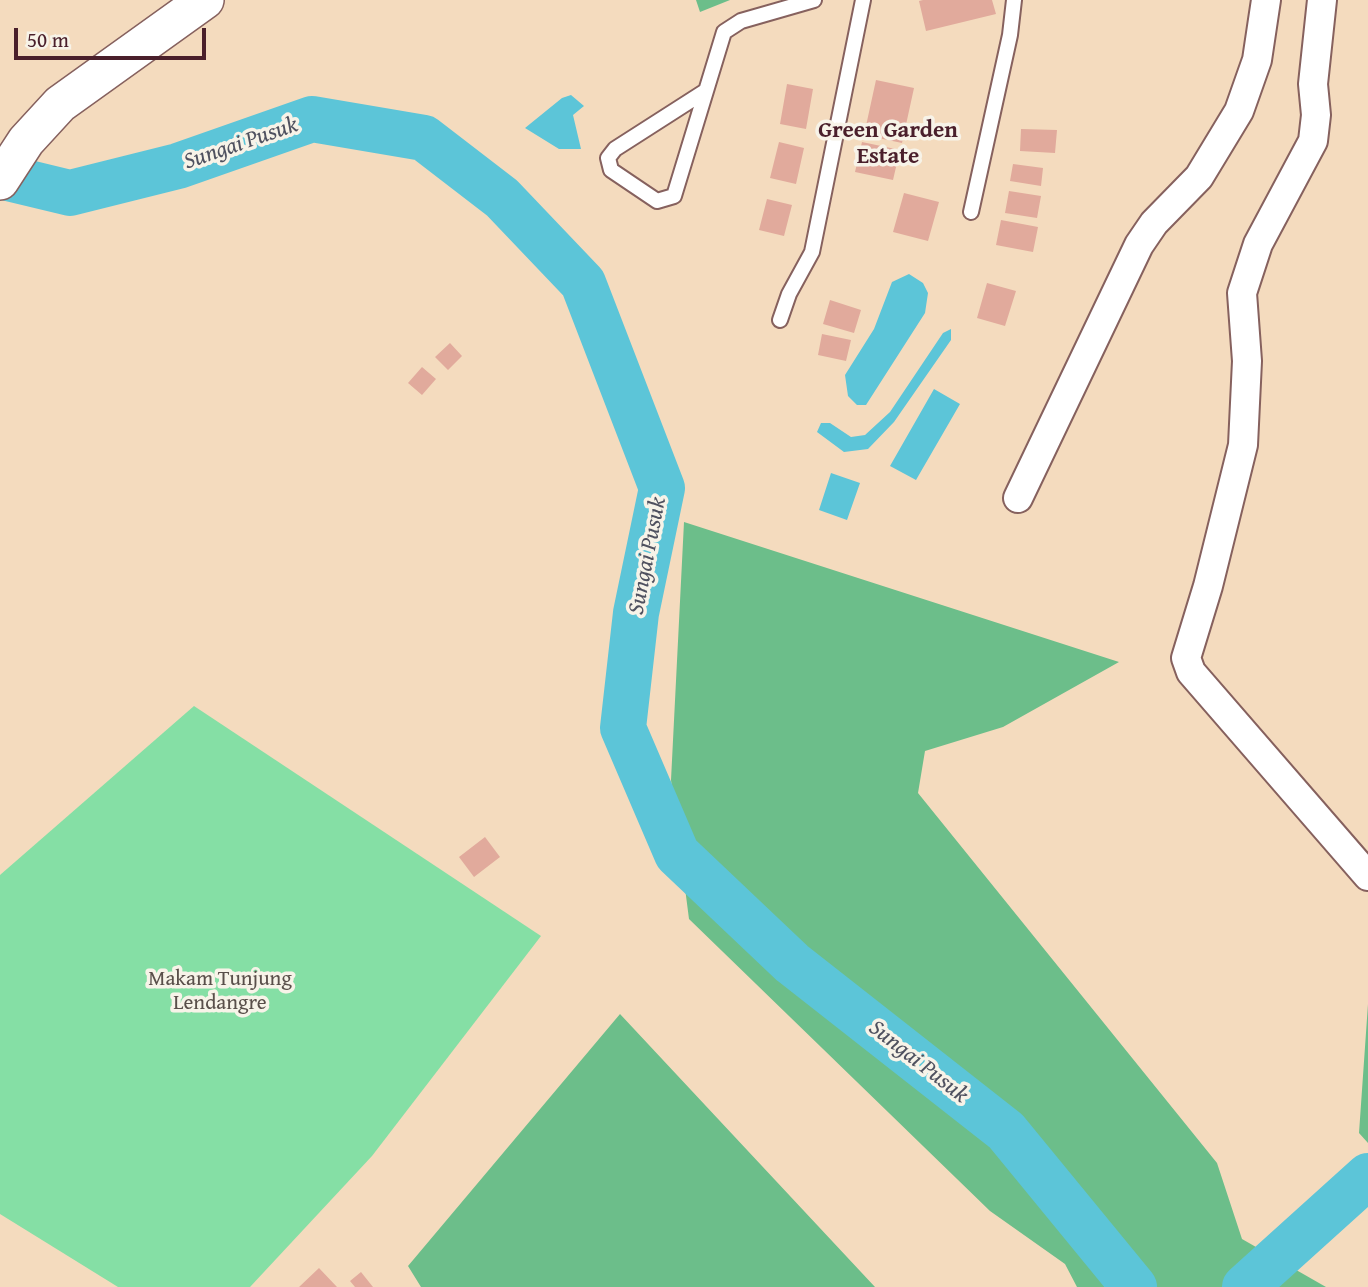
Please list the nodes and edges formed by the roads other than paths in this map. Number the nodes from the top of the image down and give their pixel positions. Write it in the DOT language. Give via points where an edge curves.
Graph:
graph roads {
  1 [pos="205,0"];
  2 [pos="814,0"];
  3 [pos="863,0"];
  4 [pos="1014,0"];
  5 [pos="1266,0"];
  6 [pos="1322,0"];
  7 [pos="704,92"];
  8 [pos="0,181"];
  9 [pos="971,212"];
  10 [pos="780,320"];
  11 [pos="1018,498"];
  12 [pos="1368,876"];
  1 -- 8 [label="street" via="79,88 26,141"];
  2 -- 7 [label="lane" via="732,25 724,32"];
  3 -- 10 [label="lane" via="813,252"];
  4 -- 9 [label="lane"];
  5 -- 11 [label="street" via="1257,60 1239,111 1199,177 1139,245"];
  6 -- 12 [label="street" via="1312,141 1258,244 1242,293 1247,361 1243,444 1186,657 1191,672"];
  7 -- 7 [label="lane" via="674,196 657,201 611,170 608,158 615,149"];
}
